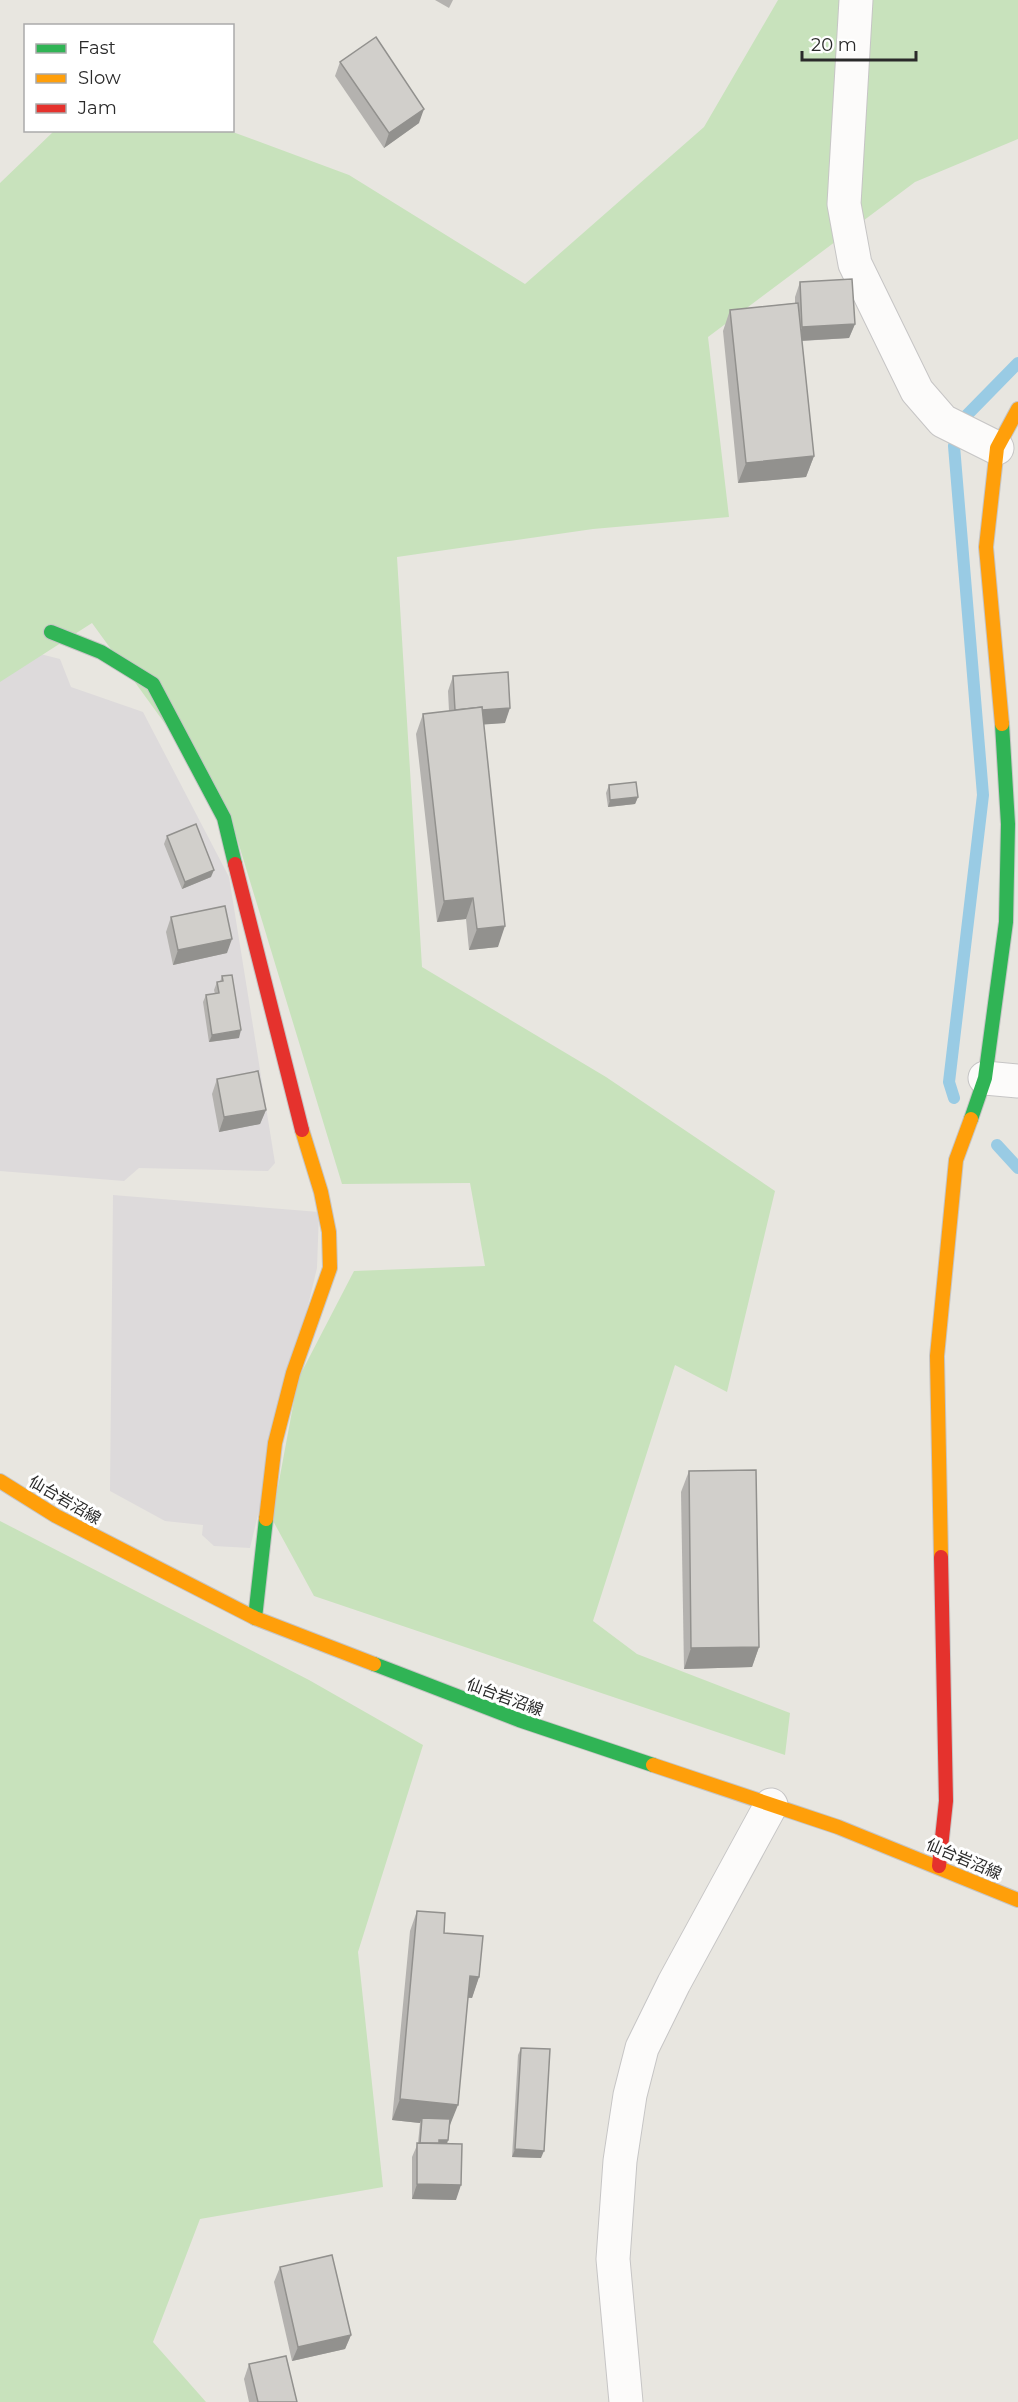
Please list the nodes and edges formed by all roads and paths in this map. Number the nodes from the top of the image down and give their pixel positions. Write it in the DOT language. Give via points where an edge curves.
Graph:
graph roads {
  1 [pos="856,0"];
  2 [pos="1018,409"];
  3 [pos="997,448"];
  4 [pos="51,633"];
  5 [pos="985,1078"];
  6 [pos="1018,1081"];
  7 [pos="0,1481"];
  8 [pos="255,1618"];
  9 [pos="771,1805"];
  10 [pos="939,1866"];
  11 [pos="1018,1900"];
  12 [pos="626,2402"];
  1 -- 3 [label="street" via="843,204 855,264 917,391 943,421"];
  2 -- 3 [label="street"];
  3 -- 5 [label="street" via="986,547 1008,824 1006,922"];
  4 -- 8 [label="street" via="101,651 153,684 224,818 325,1212 330,1268 293,1373 275,1443"];
  5 -- 6 [label="street"];
  5 -- 10 [label="street" via="956,1160 937,1356 946,1801"];
  7 -- 8 [label="street, 仙台岩沼線" via="56,1516"];
  8 -- 9 [label="street, 仙台岩沼線" via="519,1720"];
  9 -- 10 [label="street, 仙台岩沼線"];
  9 -- 12 [label="street" via="642,2048 630,2095 620,2161 613,2259"];
  10 -- 11 [label="street, 仙台岩沼線"];
}
